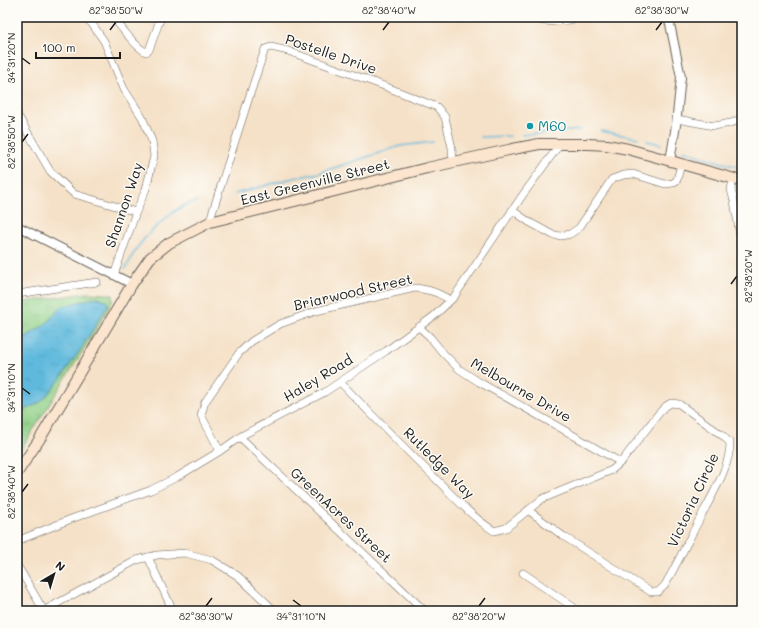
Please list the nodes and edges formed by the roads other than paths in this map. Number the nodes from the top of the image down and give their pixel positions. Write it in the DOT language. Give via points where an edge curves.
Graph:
graph roads {
  1 [pos="85,17"];
  2 [pos="113,17"];
  3 [pos="161,17"];
  4 [pos="531,17"];
  5 [pos="579,17"];
  6 [pos="667,17"];
  7 [pos="17,114"];
  8 [pos="677,119"];
  9 [pos="742,119"];
  10 [pos="560,144"];
  11 [pos="670,161"];
  12 [pos="453,162"];
  13 [pos="681,164"];
  14 [pos="738,180"];
  15 [pos="512,210"];
  16 [pos="136,212"];
  17 [pos="208,223"];
  18 [pos="17,226"];
  19 [pos="114,274"];
  20 [pos="97,282"];
  21 [pos="132,284"];
  22 [pos="17,295"];
  23 [pos="742,297"];
  24 [pos="450,300"];
  25 [pos="419,327"];
  26 [pos="340,382"];
  27 [pos="240,437"];
  28 [pos="220,451"];
  29 [pos="620,462"];
  30 [pos="17,473"];
  31 [pos="528,510"];
  32 [pos="17,541"];
  33 [pos="148,557"];
  34 [pos="17,564"];
  35 [pos="523,573"];
  36 [pos="44,611"];
  37 [pos="173,611"];
  38 [pos="275,611"];
  39 [pos="425,611"];
  40 [pos="579,611"];
  1 -- 16 [label="street, Shannon Way" via="104,41 124,89 142,117 152,140 154,156 146,189"];
  2 -- 3 [label="street" via="146,52"];
  4 -- 5 [label="street" via="541,21"];
  6 -- 8 [label="street" via="681,77"];
  7 -- 16 [label="street" via="50,171 74,194"];
  8 -- 9 [label="street" via="714,126"];
  8 -- 11 [label="street"];
  10 -- 11 [label="main road, East Greenville Street" via="608,145"];
  10 -- 12 [label="main road, East Greenville Street" via="532,145"];
  10 -- 15 [label="street, Haley Road"];
  11 -- 13 [label="main road, East Greenville Street"];
  12 -- 17 [label="main road, East Greenville Street"];
  12 -- 17 [label="street, Postelle Drive" via="445,117 437,107 288,50 271,47 265,49"];
  13 -- 14 [label="main road, East Greenville Street"];
  13 -- 15 [label="street" via="677,180 673,183 665,184 633,174 612,179 579,228 570,234 553,235"];
  14 -- 23 [label="street" via="731,190 740,236"];
  15 -- 24 [label="street, Haley Road"];
  16 -- 19 [label="street, Shannon Way"];
  17 -- 21 [label="main road, East Greenville Street" via="169,243 150,258"];
  18 -- 19 [label="street"];
  19 -- 21 [label="street"];
  20 -- 22 [label="street"];
  21 -- 30 [label="main road, East Greenville Street"];
  24 -- 25 [label="street, Haley Road"];
  24 -- 28 [label="street, Briarwood Street" via="439,293 415,288 316,311 280,324 252,341 239,353 205,402 201,415"];
  25 -- 26 [label="street, Haley Road"];
  25 -- 29 [label="street, Melbourne Drive" via="459,369"];
  26 -- 27 [label="street, Haley Road"];
  26 -- 31 [label="street, Rutledge Way" via="482,523 494,530 506,528"];
  27 -- 28 [label="street, Haley Road"];
  27 -- 39 [label="street, GreenAcres Street"];
  28 -- 32 [label="street, Haley Road" via="151,490"];
  29 -- 31 [label="street, Victoria Circle" via="612,470 542,499"];
  29 -- 31 [label="street, Victoria Circle" via="659,413 671,403 679,404 730,443 728,460 714,490 670,576 658,592 651,592 563,536"];
  33 -- 36 [label="street" via="137,560"];
  33 -- 37 [label="street"];
  33 -- 38 [label="street" via="185,553 212,560 238,576"];
  34 -- 36 [label="street"];
  35 -- 40 [label="street"];
}
